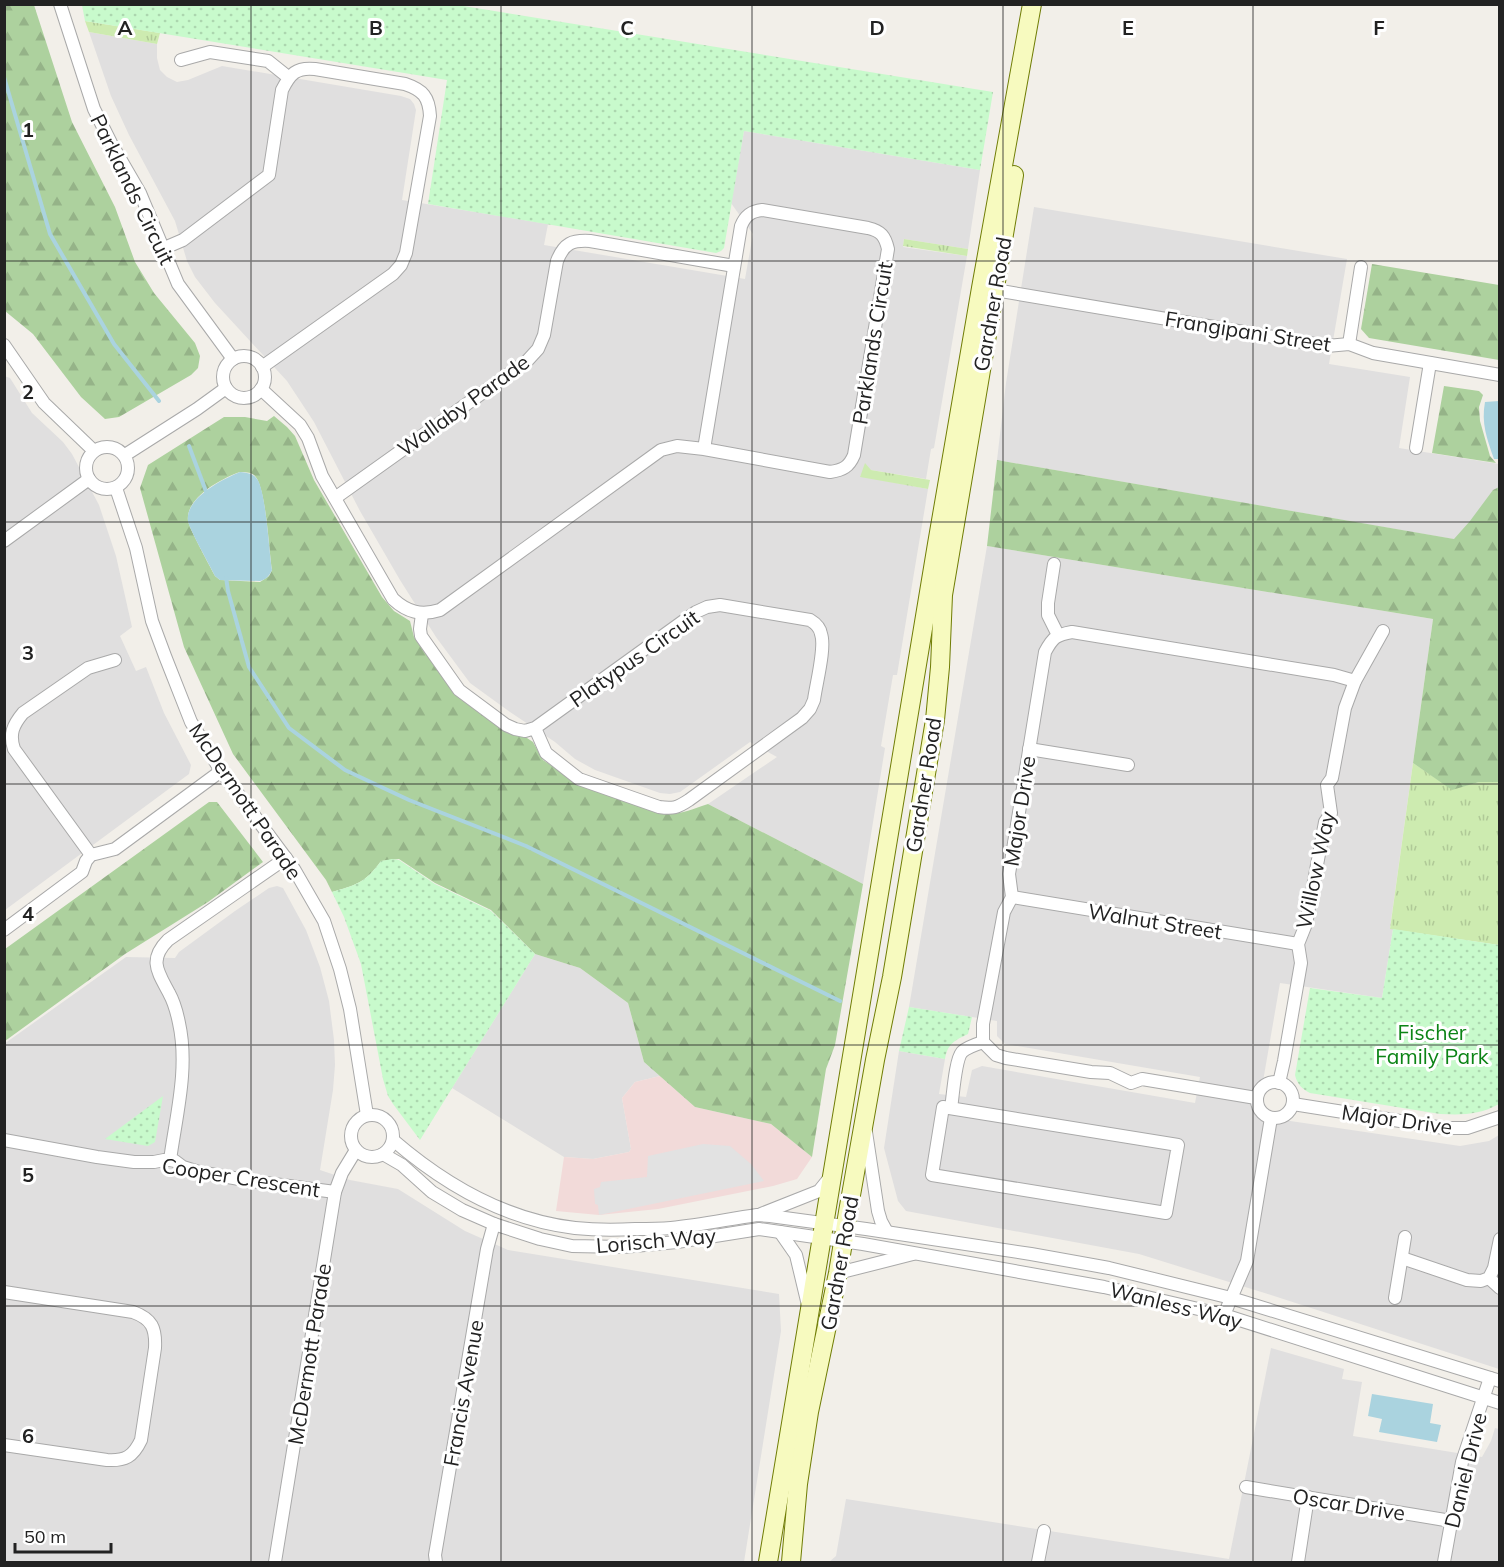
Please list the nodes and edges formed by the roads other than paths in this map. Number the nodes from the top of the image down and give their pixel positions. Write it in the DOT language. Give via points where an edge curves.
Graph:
graph roads {
  1 [pos="60,4"];
  2 [pos="1023,4"];
  3 [pos="1032,4"];
  4 [pos="1042,4"];
  5 [pos="1026,35"];
  6 [pos="181,60"];
  7 [pos="288,77"];
  8 [pos="162,249"];
  9 [pos="734,266"];
  10 [pos="1361,267"];
  11 [pos="994,290"];
  12 [pos="1349,345"];
  13 [pos="6,350"];
  14 [pos="233,359"];
  15 [pos="1430,363"];
  16 [pos="262,367"];
  17 [pos="1500,375"];
  18 [pos="226,388"];
  19 [pos="261,390"];
  20 [pos="1416,448"];
  21 [pos="704,449"];
  22 [pos="94,451"];
  23 [pos="125,455"];
  24 [pos="89,479"];
  25 [pos="116,488"];
  26 [pos="335,498"];
  27 [pos="4,540"];
  28 [pos="1054,564"];
  29 [pos="422,614"];
  30 [pos="1383,631"];
  31 [pos="1058,635"];
  32 [pos="115,660"];
  33 [pos="1355,681"];
  34 [pos="535,728"];
  35 [pos="1029,749"];
  36 [pos="1128,765"];
  37 [pos="221,771"];
  38 [pos="91,855"];
  39 [pos="286,858"];
  40 [pos="1012,897"];
  41 [pos="4,930"];
  42 [pos="1298,944"];
  43 [pos="983,1042"];
  44 [pos="1279,1083"];
  45 [pos="1257,1098"];
  46 [pos="1293,1104"];
  47 [pos="951,1108"];
  48 [pos="368,1116"];
  49 [pos="1500,1117"];
  50 [pos="1271,1118"];
  51 [pos="864,1122"];
  52 [pos="4,1140"];
  53 [pos="393,1140"];
  54 [pos="356,1150"];
  55 [pos="383,1154"];
  56 [pos="170,1160"];
  57 [pos="832,1174"];
  58 [pos="336,1192"];
  59 [pos="757,1215"];
  60 [pos="494,1224"];
  61 [pos="823,1231"];
  62 [pos="780,1232"];
  63 [pos="887,1232"];
  64 [pos="844,1234"];
  65 [pos="1405,1237"];
  66 [pos="1500,1239"];
  67 [pos="917,1253"];
  68 [pos="1402,1258"];
  69 [pos="838,1273"];
  70 [pos="1489,1278"];
  71 [pos="1500,1288"];
  72 [pos="4,1292"];
  73 [pos="1231,1298"];
  74 [pos="1395,1298"];
  75 [pos="809,1312"];
  76 [pos="1224,1315"];
  77 [pos="1495,1380"];
  78 [pos="1484,1398"];
  79 [pos="1500,1403"];
  80 [pos="4,1444"];
  81 [pos="1246,1487"];
  82 [pos="1308,1497"];
  83 [pos="1451,1521"];
  84 [pos="1044,1531"];
  85 [pos="275,1563"];
  86 [pos="436,1563"];
  87 [pos="768,1563"];
  88 [pos="790,1563"];
  89 [pos="1038,1563"];
  90 [pos="1298,1563"];
  91 [pos="1444,1563"];
  1 -- 8 [label="street, Parklands Circuit" via="94,109 140,193"];
  2 -- 5 [label="street"];
  3 -- 5 [label="street, Gardner Road"];
  4 -- 11 [label="street, Gardner Road"];
  5 -- 57 [label="street, Gardner Road"];
  6 -- 7 [label="street" via="210,52 268,61"];
  7 -- 8 [label="street" via="282,90 269,175 183,240"];
  7 -- 16 [label="street" via="306,68 405,84 426,97 430,116 402,265"];
  8 -- 14 [label="street, Parklands Circuit" via="178,284"];
  9 -- 21 [label="street, Parklands Circuit"];
  9 -- 21 [label="street, Parklands Circuit" via="741,226 757,210 876,230 886,240 888,249 854,456 848,466 830,472"];
  9 -- 26 [label="street, Wallaby Parade" via="590,241 572,242 560,252 544,335 527,361"];
  10 -- 12 [label="street"];
  11 -- 12 [label="street, Frangipani Street" via="1327,346"];
  11 -- 51 [label="street, Gardner Road" via="943,595 935,720"];
  12 -- 15 [label="street, Frangipani Street"];
  13 -- 22 [label="street" via="44,403"];
  14 -- 16 [label="street" via="246,356"];
  14 -- 18 [label="street" via="224,368"];
  15 -- 17 [label="street, Frangipani Street"];
  15 -- 20 [label="street"];
  16 -- 19 [label="street" via="265,378"];
  18 -- 19 [label="street" via="243,398"];
  18 -- 23 [label="street"];
  19 -- 26 [label="street" via="300,425"];
  21 -- 29 [label="street, Parklands Circuit" via="677,446 661,450 440,610"];
  22 -- 23 [label="street" via="110,447"];
  22 -- 24 [label="street" via="87,461"];
  23 -- 25 [label="street" via="129,471"];
  24 -- 25 [label="street" via="98,487"];
  24 -- 27 [label="street"];
  25 -- 37 [label="street, McDermott Parade" via="136,548 152,621 191,722"];
  26 -- 29 [label="street" via="393,599"];
  28 -- 31 [label="street" via="1047,603"];
  29 -- 34 [label="street" via="421,636 459,690 506,725 515,729"];
  30 -- 33 [label="street, Willow Way"];
  31 -- 33 [label="street" via="1072,632"];
  31 -- 35 [label="street, Major Drive" via="1045,652"];
  32 -- 38 [label="street" via="88,668 23,713 12,731 14,749"];
  33 -- 42 [label="street, Willow Way" via="1327,786 1331,813 1325,822 1306,924"];
  34 -- 34 [label="street, Platypus Circuit" via="546,753 579,779 659,807 678,808 810,709 823,642 821,632 810,620 720,605 707,607"];
  35 -- 36 [label="street"];
  35 -- 40 [label="street, Major Drive" via="1009,874"];
  37 -- 38 [label="street" via="115,849"];
  37 -- 39 [label="street, McDermott Parade"];
  38 -- 41 [label="street" via="82,872"];
  39 -- 48 [label="street, McDermott Parade" via="324,921 340,969"];
  39 -- 56 [label="street" via="160,948 158,975 176,1012 182,1045 183,1070"];
  40 -- 42 [label="street, Walnut Street"];
  40 -- 43 [label="street, Major Drive" via="1004,912"];
  42 -- 44 [label="street, Willow Way" via="1301,963"];
  43 -- 45 [label="street" via="996,1055 1006,1058 1110,1073 1131,1083 1142,1079"];
  43 -- 47 [label="street" via="962,1052"];
  44 -- 45 [label="street" via="1264,1086"];
  44 -- 46 [label="street" via="1288,1088"];
  45 -- 50 [label="street" via="1258,1109"];
  46 -- 49 [label="street, Major Drive" via="1444,1128 1467,1128"];
  46 -- 50 [label="street" via="1283,1117"];
  47 -- 47 [label="street" via="1178,1145 1167,1213 932,1175 943,1107"];
  48 -- 53 [label="street" via="387,1121"];
  48 -- 54 [label="street" via="355,1123 352,1130"];
  50 -- 73 [label="street" via="1247,1261"];
  51 -- 63 [label="street" via="880,1221"];
  51 -- 64 [label="street, Gardner Road"];
  52 -- 56 [label="street, Cooper Crescent" via="115,1159"];
  53 -- 55 [label="street"];
  53 -- 59 [label="street, Lorisch Way" via="455,1186 499,1208 575,1228 670,1228"];
  54 -- 55 [label="street" via="372,1157"];
  54 -- 58 [label="street, McDermott Parade"];
  55 -- 60 [label="street, Lorisch Way" via="432,1192"];
  56 -- 58 [label="street, Cooper Crescent" via="199,1172"];
  57 -- 59 [label="street, Lorisch Way" via="819,1191"];
  57 -- 61 [label="street, Gardner Road"];
  58 -- 85 [label="street, McDermott Parade"];
  59 -- 61 [label="street, Lorisch Way"];
  60 -- 62 [label="street, Lorisch Way" via="540,1239 597,1247 666,1243 759,1229"];
  60 -- 86 [label="street, Francis Avenue"];
  61 -- 62 [label="street, Lorisch Way"];
  61 -- 64 [label="street, Lorisch Way"];
  61 -- 75 [label="street, Gardner Road"];
  62 -- 75 [label="street, Gardner Road" via="796,1255"];
  63 -- 64 [label="street, Wanless Way"];
  63 -- 73 [label="street, Wanless Way" via="1109,1268"];
  64 -- 67 [label="street, Wanless Way"];
  64 -- 69 [label="street, Gardner Road"];
  65 -- 68 [label="street"];
  66 -- 70 [label="street"];
  67 -- 69 [label="street"];
  67 -- 76 [label="street, Wanless Way" via="1104,1287"];
  68 -- 70 [label="street" via="1467,1280"];
  68 -- 74 [label="street"];
  69 -- 88 [label="street, Gardner Road" via="809,1412"];
  70 -- 71 [label="street"];
  72 -- 80 [label="street" via="133,1312 153,1326 156,1337 141,1440 127,1458 107,1460"];
  73 -- 76 [label="street"];
  73 -- 77 [label="street, Wanless Way"];
  75 -- 87 [label="street, Gardner Road"];
  76 -- 78 [label="street, Wanless Way"];
  77 -- 78 [label="street, Daniel Drive"];
  78 -- 79 [label="street, Wanless Way"];
  78 -- 83 [label="street, Daniel Drive" via="1462,1462"];
  81 -- 82 [label="street, Oscar Drive"];
  82 -- 83 [label="street, Oscar Drive"];
  82 -- 90 [label="street"];
  83 -- 91 [label="street, Daniel Drive"];
  84 -- 89 [label="street"];
}
